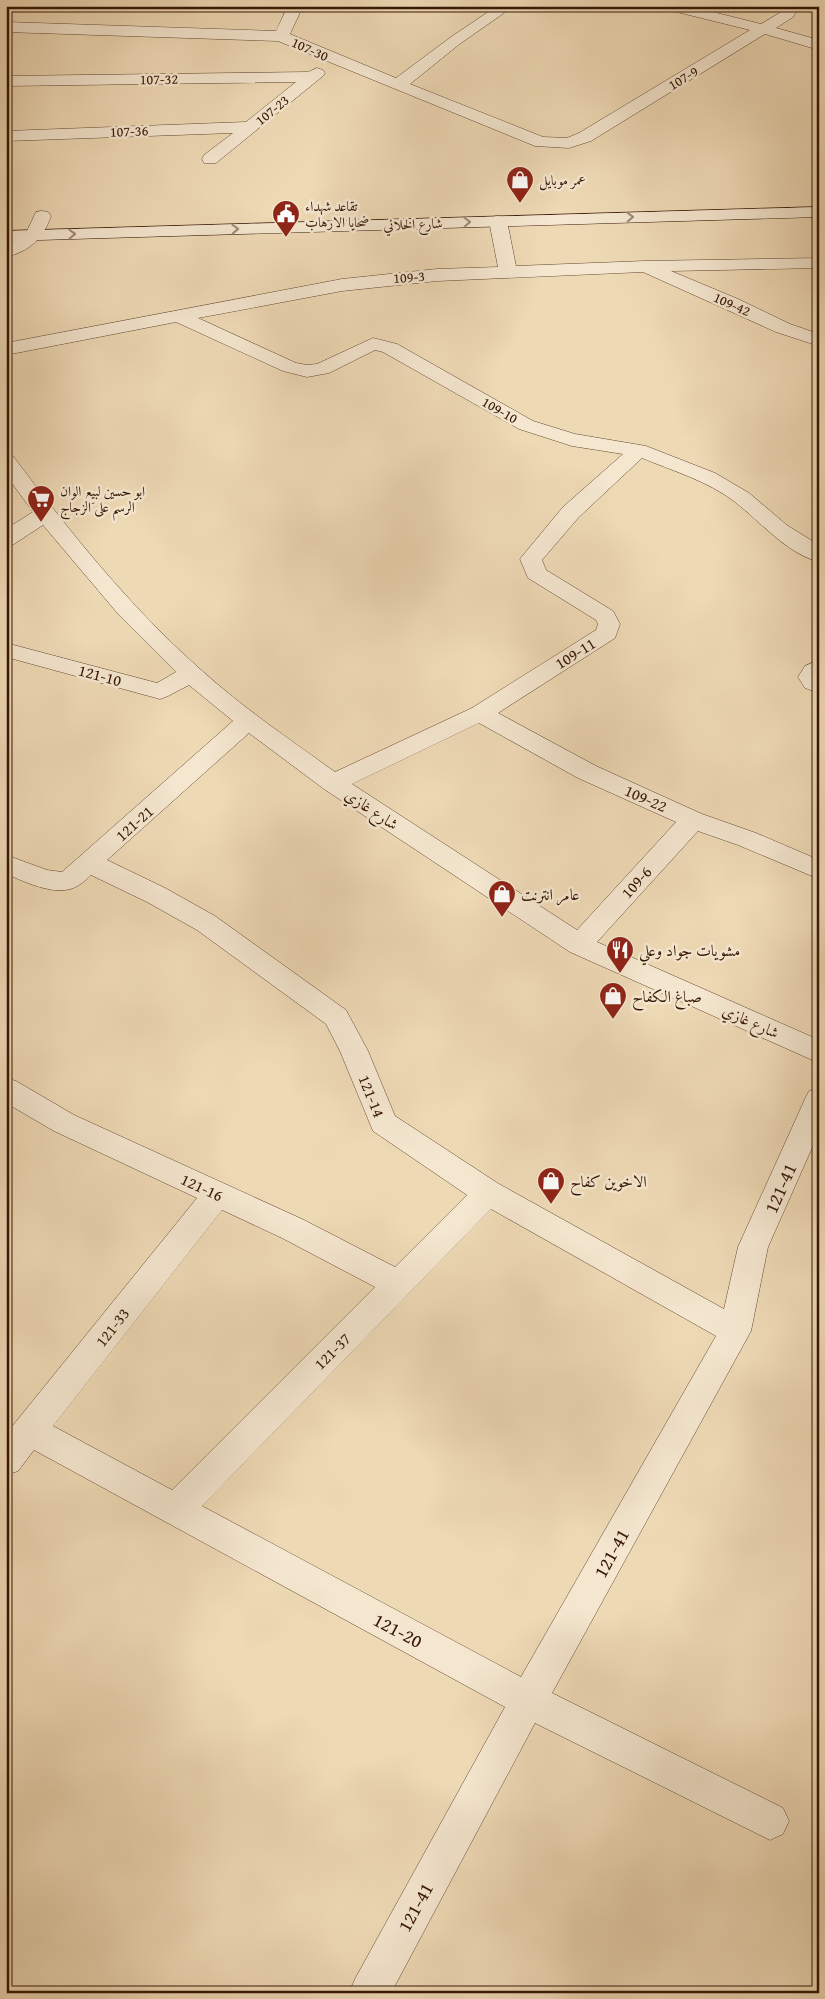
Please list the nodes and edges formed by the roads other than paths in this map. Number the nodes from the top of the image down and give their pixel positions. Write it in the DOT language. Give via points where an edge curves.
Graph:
graph roads {
  1 [pos="296,6"];
  2 [pos="507,6"];
  3 [pos="670,6"];
  4 [pos="786,6"];
  5 [pos="6,27"];
  6 [pos="763,29"];
  7 [pos="282,36"];
  8 [pos="819,45"];
  9 [pos="334,59"];
  10 [pos="312,77"];
  11 [pos="6,81"];
  12 [pos="398,85"];
  13 [pos="251,127"];
  14 [pos="6,136"];
  15 [pos="569,143"];
  16 [pos="210,159"];
  17 [pos="819,196"];
  18 [pos="640,200"];
  19 [pos="819,212"];
  20 [pos="60,216"];
  21 [pos="498,222"];
  22 [pos="36,235"];
  23 [pos="6,236"];
  24 [pos="6,252"];
  25 [pos="819,263"];
  26 [pos="645,266"];
  27 [pos="508,272"];
  28 [pos="178,316"];
  29 [pos="819,340"];
  30 [pos="6,349"];
  31 [pos="639,450"];
  32 [pos="6,460"];
  33 [pos="45,514"];
  34 [pos="6,540"];
  35 [pos="819,554"];
  36 [pos="6,650"];
  37 [pos="819,667"];
  38 [pos="191,674"];
  39 [pos="819,686"];
  40 [pos="480,713"];
  41 [pos="248,721"];
  42 [pos="333,783"];
  43 [pos="693,820"];
  44 [pos="90,863"];
  45 [pos="6,864"];
  46 [pos="818,867"];
  47 [pos="579,945"];
  48 [pos="819,1052"];
  49 [pos="6,1089"];
  50 [pos="819,1099"];
  51 [pos="488,1193"];
  52 [pos="217,1194"];
  53 [pos="399,1284"];
  54 [pos="735,1331"];
  55 [pos="31,1431"];
  56 [pos="6,1460"];
  57 [pos="175,1510"];
  58 [pos="528,1700"];
  59 [pos="770,1821"];
  60 [pos="369,1993"];
  1 -- 7 [label="street"];
  2 -- 12 [label="street"];
  3 -- 6 [label="street"];
  4 -- 6 [label="street, 107-9" via="788,14"];
  5 -- 7 [label="street, 107-30"];
  6 -- 8 [label="street"];
  6 -- 15 [label="street, 107-9" via="585,137"];
  7 -- 9 [label="street, 107-30"];
  9 -- 10 [label="street, 107-23"];
  9 -- 12 [label="street, 107-30"];
  10 -- 11 [label="street, 107-32"];
  10 -- 13 [label="street, 107-23"];
  12 -- 15 [label="street, 107-30" via="541,142"];
  13 -- 14 [label="street, 107-36"];
  13 -- 16 [label="street, 107-23"];
  17 -- 18 [label="street"];
  21 -- 19 [label="street, شارع الخلاني, one-way"];
  20 -- 22 [label="street" via="33,216"];
  22 -- 21 [label="street, شارع الخلاني, one-way"];
  21 -- 27 [label="street"];
  22 -- 23 [label="street, شارع الخلاني"];
  22 -- 24 [label="street"];
  25 -- 26 [label="street, 109-3"];
  26 -- 27 [label="street, 109-3"];
  26 -- 29 [label="street, 109-42" via="783,328"];
  27 -- 28 [label="street, 109-3" via="392,278"];
  28 -- 30 [label="street, 109-3"];
  28 -- 31 [label="street, 109-10" via="290,367 307,371 322,369 372,344 390,348 526,426 572,440"];
  31 -- 35 [label="street, 109-10" via="708,477 742,496 780,531"];
  31 -- 40 [label="street, 109-11" via="571,512 531,559 536,573 605,616 608,632"];
  32 -- 33 [label="street, شارع غازي"];
  33 -- 34 [label="street"];
  33 -- 38 [label="street, شارع غازي" via="127,610"];
  36 -- 38 [label="street, 121-10" via="160,691"];
  37 -- 39 [label="street" via="812,671 810,677"];
  38 -- 41 [label="street, شارع غازي"];
  40 -- 42 [label="street, 109-11"];
  40 -- 43 [label="street, 109-22" via="588,772"];
  41 -- 42 [label="street, شارع غازي"];
  41 -- 44 [label="street, 121-21"];
  42 -- 47 [label="street, شارع غازي"];
  43 -- 46 [label="street, 109-22"];
  43 -- 47 [label="street, 109-6"];
  44 -- 45 [label="street, 121-21" via="69,880 61,882"];
  44 -- 51 [label="street, 121-14" via="206,923 336,1017 354,1051 383,1124"];
  47 -- 48 [label="street, شارع غازي"];
  49 -- 52 [label="street, 121-16" via="64,1123"];
  50 -- 54 [label="street, 121-41" via="753,1248"];
  51 -- 53 [label="street, 121-37"];
  51 -- 54 [label="street, 121-14"];
  52 -- 53 [label="street, 121-16" via="294,1229"];
  52 -- 55 [label="street, 121-33"];
  53 -- 57 [label="street, 121-37"];
  54 -- 58 [label="street, 121-41"];
  55 -- 56 [label="street, 121-33"];
  55 -- 57 [label="street, 121-20"];
  57 -- 58 [label="street, 121-20"];
  58 -- 59 [label="street, 121-20"];
  58 -- 60 [label="street, 121-41"];
}
